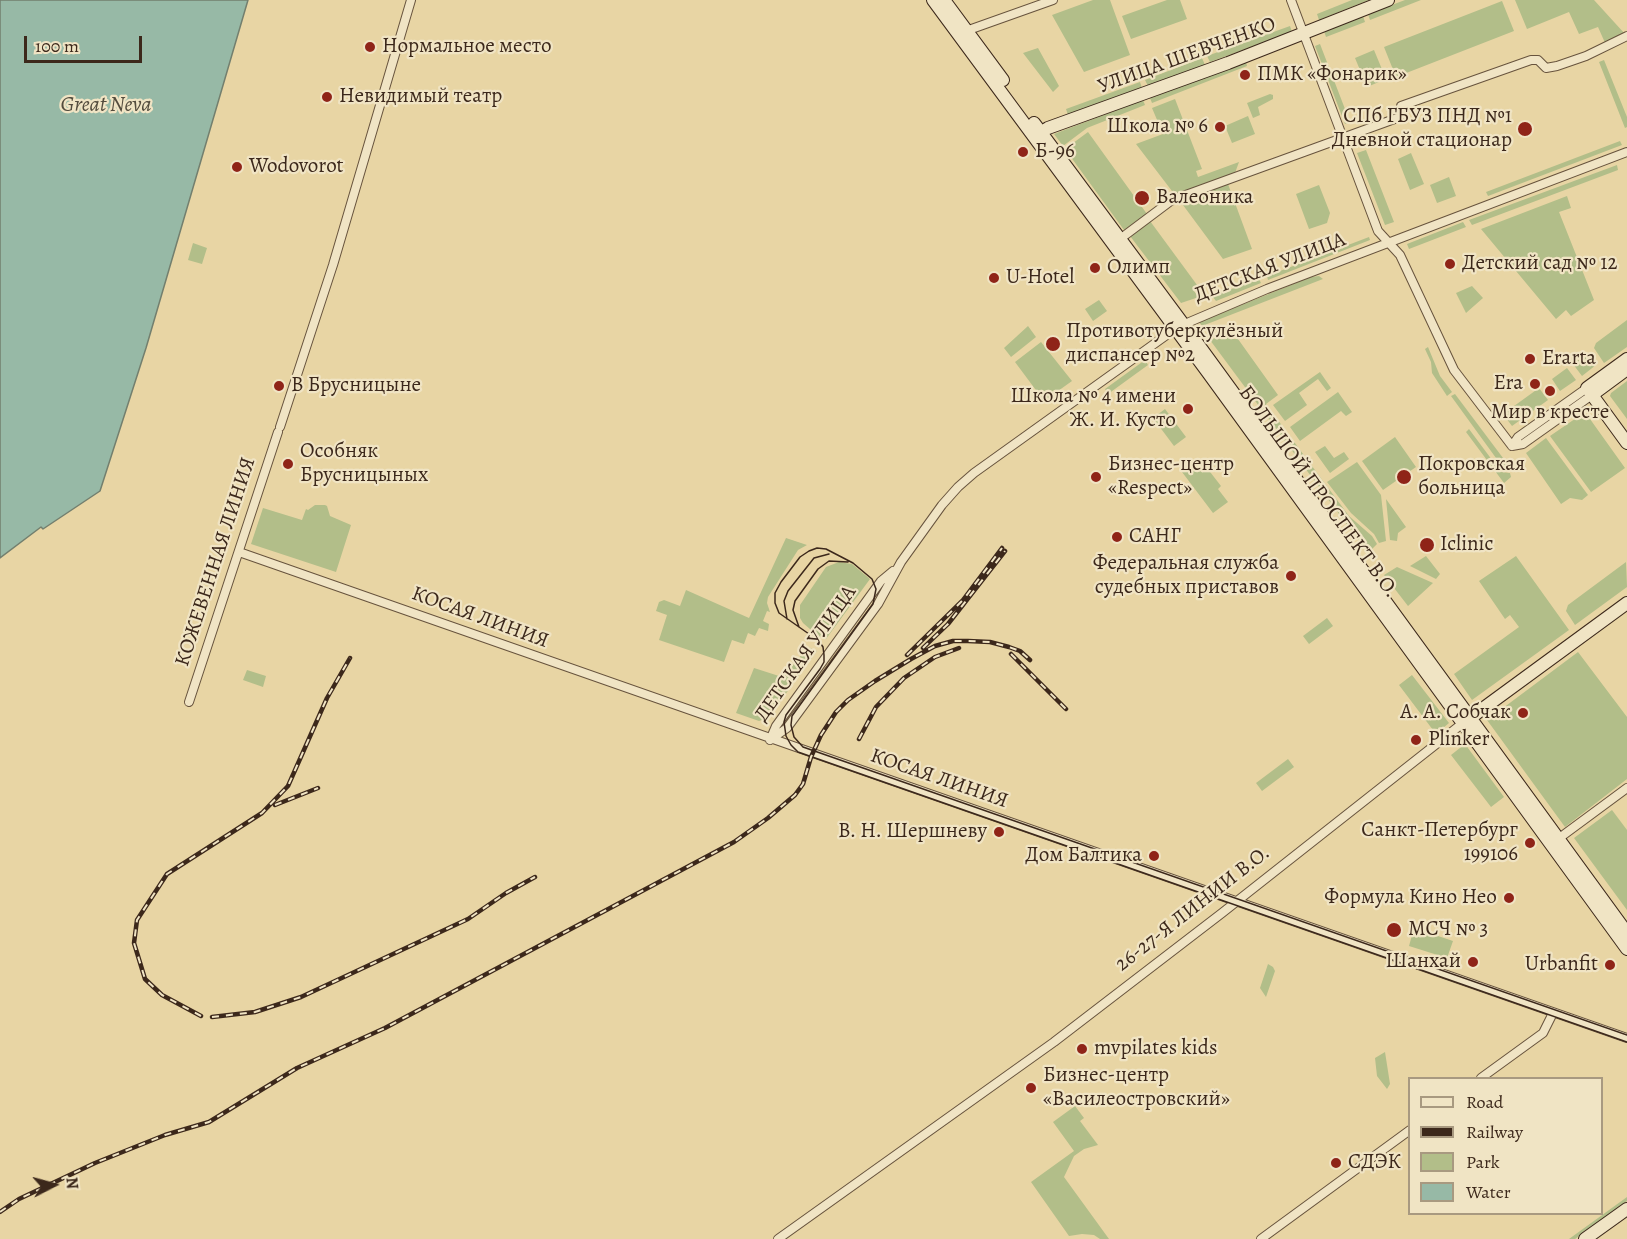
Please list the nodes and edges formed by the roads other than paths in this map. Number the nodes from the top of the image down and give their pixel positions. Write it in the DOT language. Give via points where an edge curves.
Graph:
graph roads {
  1 [pos="411,0"];
  2 [pos="933,0"];
  3 [pos="944,0"];
  4 [pos="1053,0"];
  5 [pos="1291,0"];
  6 [pos="1388,0"];
  7 [pos="962,32"];
  8 [pos="1304,33"];
  9 [pos="1627,36"];
  10 [pos="1037,134"];
  11 [pos="1343,139"];
  12 [pos="1627,152"];
  13 [pos="1120,239"];
  14 [pos="1388,243"];
  15 [pos="1178,327"];
  16 [pos="1627,359"];
  17 [pos="1627,369"];
  18 [pos="1589,391"];
  19 [pos="1627,443"];
  20 [pos="239,552"];
  21 [pos="1627,603"];
  22 [pos="189,702"];
  23 [pos="1466,721"];
  24 [pos="770,740"];
  25 [pos="1627,788"];
  26 [pos="1558,839"];
  27 [pos="1235,902"];
  28 [pos="1627,933"];
  29 [pos="1627,949"];
  30 [pos="1553,1013"];
  31 [pos="1627,1038"];
  32 [pos="1482,1077"];
  33 [pos="1408,1131"];
  34 [pos="1627,1209"];
  35 [pos="1627,1219"];
  36 [pos="778,1239"];
  37 [pos="1261,1239"];
  38 [pos="1586,1239"];
  39 [pos="1600,1239"];
  1 -- 20 [label="street, КОЖЕВЕННАЯ ЛИНИЯ" via="336,256"];
  2 -- 7 [label="main road, БОЛЬШОЙ ПРОСПЕКТ В.О."];
  3 -- 7 [label="main road, БОЛЬШОЙ ПРОСПЕКТ В.О."];
  4 -- 7 [label="street"];
  5 -- 8 [label="street"];
  6 -- 8 [label="main road, УЛИЦА ШЕВЧЕНКО"];
  7 -- 10 [label="main road, БОЛЬШОЙ ПРОСПЕКТ В.О."];
  8 -- 10 [label="main road, УЛИЦА ШЕВЧЕНКО"];
  8 -- 11 [label="street"];
  9 -- 11 [label="street" via="1557,66 1546,68 1538,60 1531,60 1401,106 1400,117"];
  10 -- 13 [label="main road, БОЛЬШОЙ ПРОСПЕКТ В.О."];
  10 -- 15 [label="main road, БОЛЬШОЙ ПРОСПЕКТ В.О."];
  11 -- 13 [label="street" via="1172,200"];
  11 -- 14 [label="street" via="1378,231"];
  12 -- 14 [label="street, ДЕТСКАЯ УЛИЦА"];
  13 -- 15 [label="main road, БОЛЬШОЙ ПРОСПЕКТ В.О."];
  14 -- 15 [label="street, ДЕТСКАЯ УЛИЦА"];
  14 -- 18 [label="street" via="1400,255 1454,370 1512,446 1523,444"];
  15 -- 23 [label="main road, БОЛЬШОЙ ПРОСПЕКТ В.О."];
  15 -- 24 [label="street, ДЕТСКАЯ УЛИЦА" via="974,473 942,505 884,583 878,604 787,728"];
  16 -- 18 [label="main road"];
  17 -- 18 [label="main road"];
  18 -- 19 [label="main road"];
  20 -- 22 [label="street, КОЖЕВЕННАЯ ЛИНИЯ"];
  20 -- 24 [label="street, КОСАЯ ЛИНИЯ"];
  21 -- 23 [label="main road, 26-27-Я ЛИНИИ В.О."];
  23 -- 26 [label="main road, БОЛЬШОЙ ПРОСПЕКТ В.О."];
  23 -- 27 [label="street, 26-27-Я ЛИНИИ В.О."];
  23 -- 29 [label="main road, БОЛЬШОЙ ПРОСПЕКТ В.О."];
  24 -- 27 [label="street, КОСАЯ ЛИНИЯ"];
  25 -- 26 [label="street"];
  26 -- 28 [label="main road, БОЛЬШОЙ ПРОСПЕКТ В.О."];
  27 -- 30 [label="street, КОСАЯ ЛИНИЯ"];
  27 -- 36 [label="street, 26-27-Я ЛИНИИ В.О." via="1040,1052"];
  30 -- 31 [label="street, КОСАЯ ЛИНИЯ"];
  30 -- 32 [label="street" via="1543,1033"];
  33 -- 37 [label="street"];
  34 -- 38 [label="main road"];
  35 -- 39 [label="main road"];
}
